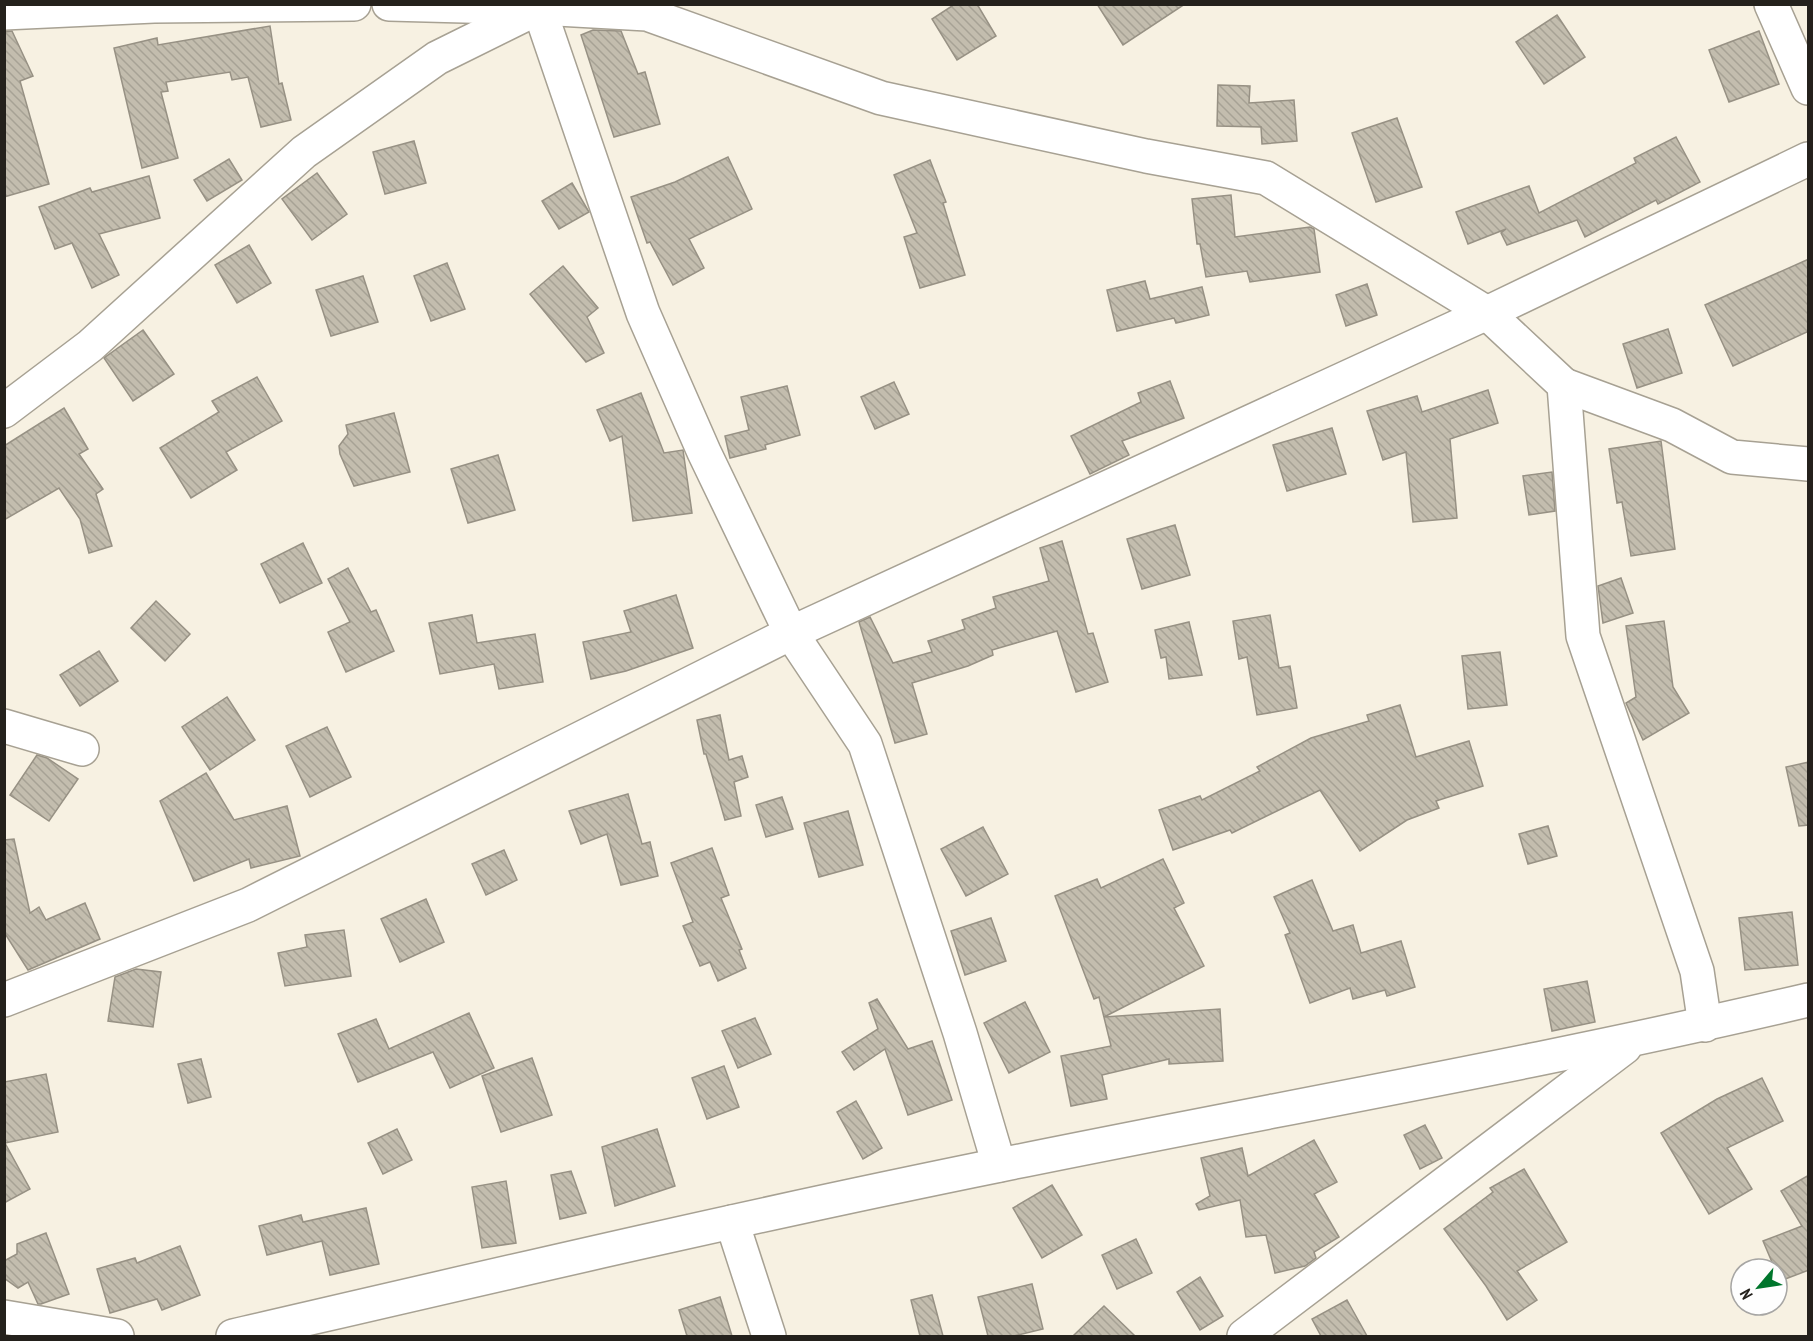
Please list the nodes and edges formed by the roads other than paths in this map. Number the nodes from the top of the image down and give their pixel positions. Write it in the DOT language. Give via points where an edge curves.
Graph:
graph roads {
  1 [pos="354,4"];
  2 [pos="389,4"];
  3 [pos="1770,4"];
  4 [pos="543,6"];
  5 [pos="4,13"];
  6 [pos="1809,88"];
  7 [pos="1809,159"];
  8 [pos="1487,313"];
  9 [pos="1564,385"];
  10 [pos="4,411"];
  11 [pos="1809,464"];
  12 [pos="791,633"];
  13 [pos="4,726"];
  14 [pos="82,749"];
  15 [pos="4,1000"];
  16 [pos="1809,1000"];
  17 [pos="1705,1025"];
  18 [pos="1631,1042"];
  19 [pos="999,1165"];
  20 [pos="732,1222"];
  21 [pos="4,1317"];
  22 [pos="311,1328"];
  23 [pos="117,1336"];
  24 [pos="233,1336"];
  25 [pos="769,1336"];
  26 [pos="1244,1336"];
  1 -- 5 [label="street" via="154,6"];
  2 -- 4 [label="street"];
  3 -- 6 [label="street"];
  4 -- 8 [label="street" via="647,14 881,98 1266,178"];
  4 -- 10 [label="street" via="437,58 304,152 90,346"];
  4 -- 12 [label="street" via="643,313"];
  7 -- 8 [label="street"];
  8 -- 9 [label="street"];
  8 -- 12 [label="street"];
  9 -- 11 [label="street" via="1672,426 1732,457"];
  9 -- 17 [label="street" via="1583,636 1697,970"];
  12 -- 15 [label="street" via="248,905"];
  12 -- 19 [label="street" via="865,744"];
  13 -- 14 [label="street"];
  16 -- 17 [label="street"];
  17 -- 18 [label="street"];
  18 -- 19 [label="street"];
  18 -- 26 [label="street"];
  19 -- 20 [label="street"];
  20 -- 22 [label="street"];
  20 -- 25 [label="street"];
  21 -- 23 [label="street"];
  22 -- 24 [label="street"];
}
